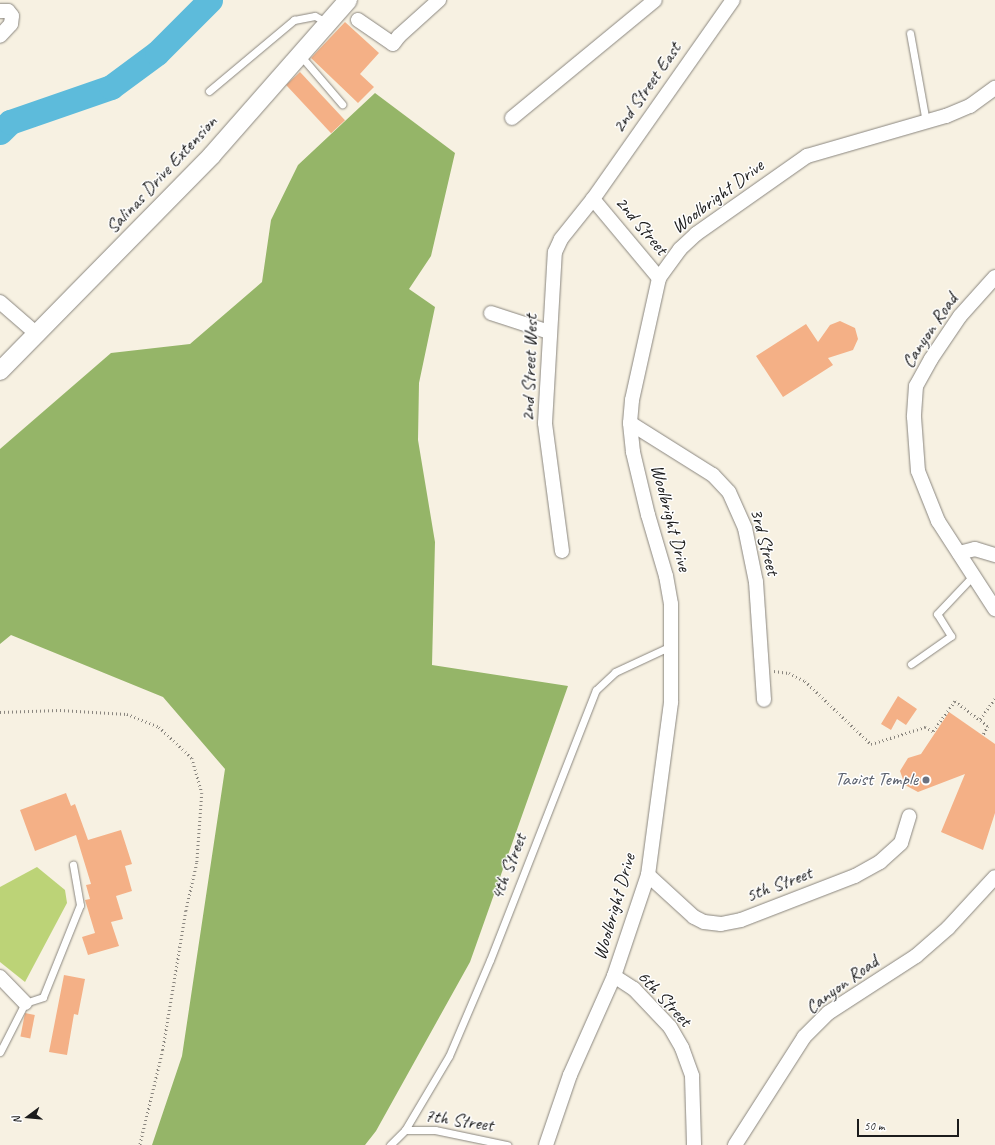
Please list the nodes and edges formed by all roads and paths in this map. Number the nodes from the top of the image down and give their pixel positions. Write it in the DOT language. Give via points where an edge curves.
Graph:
graph roads {
  1 [pos="348,0"];
  2 [pos="439,0"];
  3 [pos="655,0"];
  4 [pos="733,0"];
  5 [pos="0,11"];
  6 [pos="358,20"];
  7 [pos="328,23"];
  8 [pos="910,33"];
  9 [pos="0,36"];
  10 [pos="300,55"];
  11 [pos="995,88"];
  12 [pos="209,91"];
  13 [pos="342,104"];
  14 [pos="512,118"];
  15 [pos="926,122"];
  16 [pos="593,199"];
  17 [pos="995,277"];
  18 [pos="659,278"];
  19 [pos="0,302"];
  20 [pos="491,313"];
  21 [pos="549,332"];
  22 [pos="38,335"];
  23 [pos="0,371"];
  24 [pos="630,423"];
  25 [pos="562,551"];
  26 [pos="959,553"];
  27 [pos="995,555"];
  28 [pos="972,577"];
  29 [pos="995,609"];
  30 [pos="671,646"];
  31 [pos="911,664"];
  32 [pos="762,669"];
  33 [pos="995,698"];
  34 [pos="764,700"];
  35 [pos="0,712"];
  36 [pos="980,719"];
  37 [pos="983,736"];
  38 [pos="909,816"];
  39 [pos="73,865"];
  40 [pos="648,875"];
  41 [pos="995,877"];
  42 [pos="614,976"];
  43 [pos="0,977"];
  44 [pos="25,1003"];
  45 [pos="0,1052"];
  46 [pos="405,1130"];
  47 [pos="140,1145"];
  48 [pos="390,1145"];
  49 [pos="507,1145"];
  50 [pos="546,1145"];
  51 [pos="694,1145"];
  52 [pos="736,1145"];
  1 -- 7 [label="street, Salinas Drive Extension"];
  2 -- 6 [label="street" via="393,44"];
  3 -- 14 [label="street"];
  4 -- 16 [label="street, 2nd Street East"];
  5 -- 9 [label="street" via="8,11 12,16 11,24"];
  7 -- 10 [label="street, Salinas Drive Extension"];
  7 -- 12 [label="lane" via="315,16 294,20"];
  8 -- 15 [label="lane"];
  10 -- 13 [label="lane"];
  10 -- 22 [label="street, Salinas Drive Extension" via="212,155"];
  11 -- 15 [label="street, Woolbright Drive" via="970,106"];
  15 -- 18 [label="street, Woolbright Drive" via="807,156 696,234 680,249"];
  16 -- 18 [label="street, 2nd Street"];
  16 -- 21 [label="street, 2nd Street West" via="561,239 555,252"];
  17 -- 26 [label="street, Canyon Road" via="960,316 916,386 915,439 918,471 938,521"];
  18 -- 24 [label="street, Woolbright Drive" via="632,400"];
  19 -- 22 [label="street"];
  20 -- 21 [label="street"];
  21 -- 25 [label="street, 2nd Street West" via="545,423"];
  22 -- 23 [label="street, Salinas Drive Extension"];
  24 -- 30 [label="street, Woolbright Drive" via="633,452 666,576 671,604"];
  24 -- 32 [label="street, 3rd Street" via="713,476 729,492 745,528 756,582"];
  26 -- 27 [label="street" via="975,549"];
  26 -- 28 [label="street, Canyon Road"];
  28 -- 29 [label="street, Canyon Road"];
  28 -- 31 [label="lane" via="937,614 951,636"];
  30 -- 40 [label="street, Woolbright Drive" via="671,702"];
  30 -- 46 [label="lane, 4th Street" via="615,672 596,690 449,1056"];
  32 -- 34 [label="street, 3rd Street"];
  32 -- 36 [label="path" via="789,673 805,681 872,744 925,727 933,731 955,701"];
  33 -- 36 [label="path"];
  35 -- 47 [label="path" via="60,710 127,714 160,727 192,758 202,793 198,863 186,911 163,1050"];
  36 -- 37 [label="path" via="988,726"];
  38 -- 40 [label="street, 5th Street" via="901,843 880,862 855,876 741,920 721,924 704,922 694,917"];
  39 -- 44 [label="lane" via="80,905 43,997"];
  40 -- 42 [label="street, Woolbright Drive"];
  41 -- 52 [label="street, Canyon Road" via="948,928 916,956 828,1014 804,1037"];
  42 -- 50 [label="street, Woolbright Drive" via="570,1075"];
  42 -- 51 [label="street, 6th Street" via="634,989 670,1027 682,1048 692,1076"];
  43 -- 44 [label="street"];
  44 -- 45 [label="lane"];
  46 -- 48 [label="lane, 4th Street"];
  46 -- 49 [label="lane, 7th Street" via="435,1130"];
}
